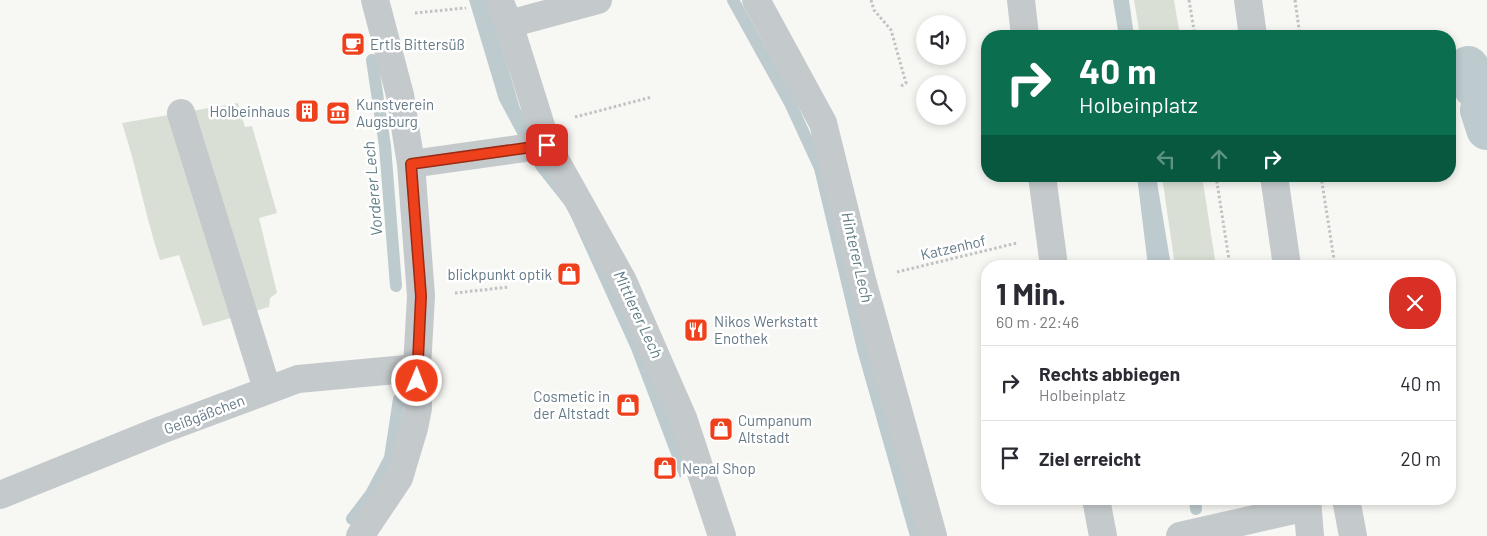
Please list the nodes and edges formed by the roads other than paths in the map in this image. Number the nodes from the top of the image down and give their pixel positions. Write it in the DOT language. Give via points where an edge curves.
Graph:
graph roads {
  1 [pos="598,0"];
  2 [pos="756,0"];
  3 [pos="1021,0"];
  4 [pos="1248,0"];
  5 [pos="378,8"];
  6 [pos="504,12"];
  7 [pos="1025,30"];
  8 [pos="1252,30"];
  9 [pos="181,113"];
  10 [pos="544,136"];
  11 [pos="411,164"];
  12 [pos="1043,182"];
  13 [pos="1275,182"];
  14 [pos="1053,260"];
  15 [pos="1286,260"];
  16 [pos="417,368"];
  17 [pos="267,389"];
  18 [pos="0,495"];
  19 [pos="1097,505"];
  20 [pos="1299,505"];
  21 [pos="1307,505"];
  22 [pos="1347,505"];
  23 [pos="360,536"];
  24 [pos="722,536"];
  25 [pos="933,536"];
  26 [pos="1103,536"];
  27 [pos="1180,536"];
  28 [pos="1310,536"];
  29 [pos="1353,536"];
  1 -- 6 [label="street"];
  2 -- 25 [label="street" via="823,123 862,280"];
  3 -- 7 [label="street"];
  4 -- 8 [label="street"];
  5 -- 11 [label="street" via="400,95"];
  6 -- 10 [label="street"];
  9 -- 17 [label="street"];
  10 -- 11 [label="street"];
  10 -- 24 [label="street" via="622,281 683,418"];
  11 -- 16 [label="street" via="421,296"];
  12 -- 14 [label="street"];
  13 -- 15 [label="street"];
  16 -- 17 [label="street, Geißgäßchen" via="298,379"];
  16 -- 23 [label="street" via="418,408 399,478"];
  17 -- 18 [label="street, Geißgäßchen"];
  19 -- 26 [label="street"];
  20 -- 27 [label="street"];
  21 -- 28 [label="street"];
  22 -- 29 [label="street"];
}
